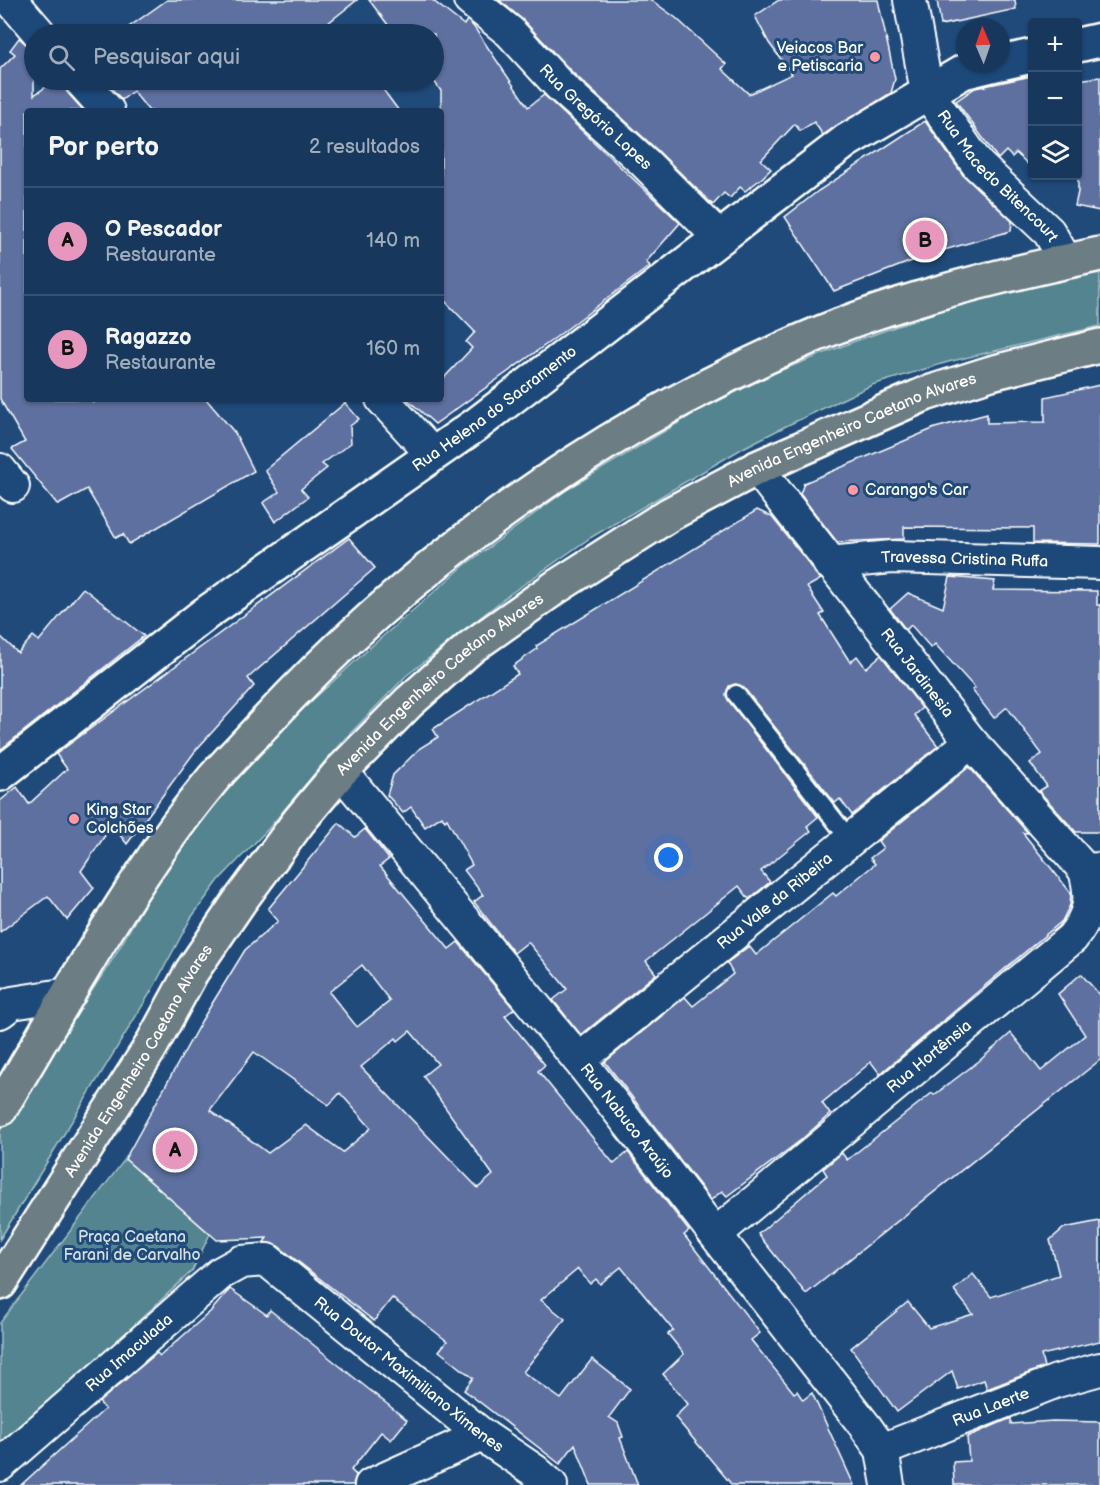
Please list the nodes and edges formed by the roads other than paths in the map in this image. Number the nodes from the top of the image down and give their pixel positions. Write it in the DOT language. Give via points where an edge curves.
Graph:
graph roads {
  1 [pos="12,0"];
  2 [pos="470,0"];
  3 [pos="910,0"];
  4 [pos="32,24"];
  5 [pos="1100,40"];
  6 [pos="1082,44"];
  7 [pos="1028,57"];
  8 [pos="1010,61"];
  9 [pos="963,72"];
  10 [pos="89,90"];
  11 [pos="927,92"];
  12 [pos="105,108"];
  13 [pos="719,237"];
  14 [pos="1100,254"];
  15 [pos="1065,261"];
  16 [pos="1100,346"];
  17 [pos="385,402"];
  18 [pos="432,454"];
  19 [pos="757,468"];
  20 [pos="1100,562"];
  21 [pos="830,563"];
  22 [pos="736,694"];
  23 [pos="971,742"];
  24 [pos="341,771"];
  25 [pos="0,774"];
  26 [pos="850,840"];
  27 [pos="1092,870"];
  28 [pos="69,994"];
  29 [pos="0,1012"];
  30 [pos="579,1060"];
  31 [pos="0,1109"];
  32 [pos="717,1233"];
  33 [pos="267,1260"];
  34 [pos="0,1283"];
  35 [pos="1100,1369"];
  36 [pos="482,1435"];
  37 [pos="882,1450"];
  38 [pos="0,1466"];
  39 [pos="371,1485"];
  40 [pos="551,1485"];
  41 [pos="888,1485"];
  1 -- 4 [label="street"];
  2 -- 13 [label="street, Rua Gregório Lopes" via="510,32"];
  3 -- 11 [label="street"];
  5 -- 6 [label="street"];
  7 -- 8 [label="street, Rua Helena do Sacramento"];
  9 -- 11 [label="street, Rua Helena do Sacramento"];
  10 -- 12 [label="street"];
  11 -- 13 [label="street, Rua Helena do Sacramento" via="846,141"];
  11 -- 15 [label="street, Rua Macedo Bitencourt" via="978,165 1049,232"];
  13 -- 18 [label="street, Rua Helena do Sacramento"];
  14 -- 15 [label="main road"];
  15 -- 28 [label="main road" via="883,310 779,350 671,405 477,530 392,597 297,688 208,785 136,884"];
  16 -- 19 [label="main road, Avenida Engenheiro Caetano Alvares" via="925,394"];
  17 -- 18 [label="street"];
  18 -- 25 [label="street, Rua Helena do Sacramento" via="206,614"];
  19 -- 21 [label="street, Rua Jardinesia"];
  19 -- 24 [label="main road, Avenida Engenheiro Caetano Alvares" via="670,514 471,647"];
  20 -- 21 [label="street, Travessa Cristina Ruffa" via="892,557"];
  21 -- 23 [label="street, Rua Jardinesia"];
  22 -- 26 [label="lane"];
  23 -- 26 [label="street, Rua Vale da Ribeira"];
  23 -- 27 [label="street, Rua Jardinesia"];
  24 -- 30 [label="street, Rua Nabuco Araújo"];
  24 -- 34 [label="main road, Avenida Engenheiro Caetano Alvares" via="252,884 192,971 150,1048"];
  26 -- 30 [label="street, Rua Vale da Ribeira"];
  27 -- 32 [label="street, Rua Hortênsia" via="1088,917 1072,938"];
  28 -- 29 [label="street" via="12,1003"];
  28 -- 31 [label="main road"];
  30 -- 32 [label="street, Rua Nabuco Araújo"];
  32 -- 37 [label="street, Rua Nabuco Araújo"];
  33 -- 36 [label="street, Rua Doutor Maximiliano Ximenes"];
  33 -- 38 [label="street, Rua Imaculada" via="241,1262 221,1273"];
  35 -- 37 [label="street, Rua Laerte"];
  36 -- 39 [label="street"];
  36 -- 40 [label="street, Rua Doutor Maximiliano Ximenes"];
  37 -- 41 [label="street, Rua Nabuco Araújo"];
}
